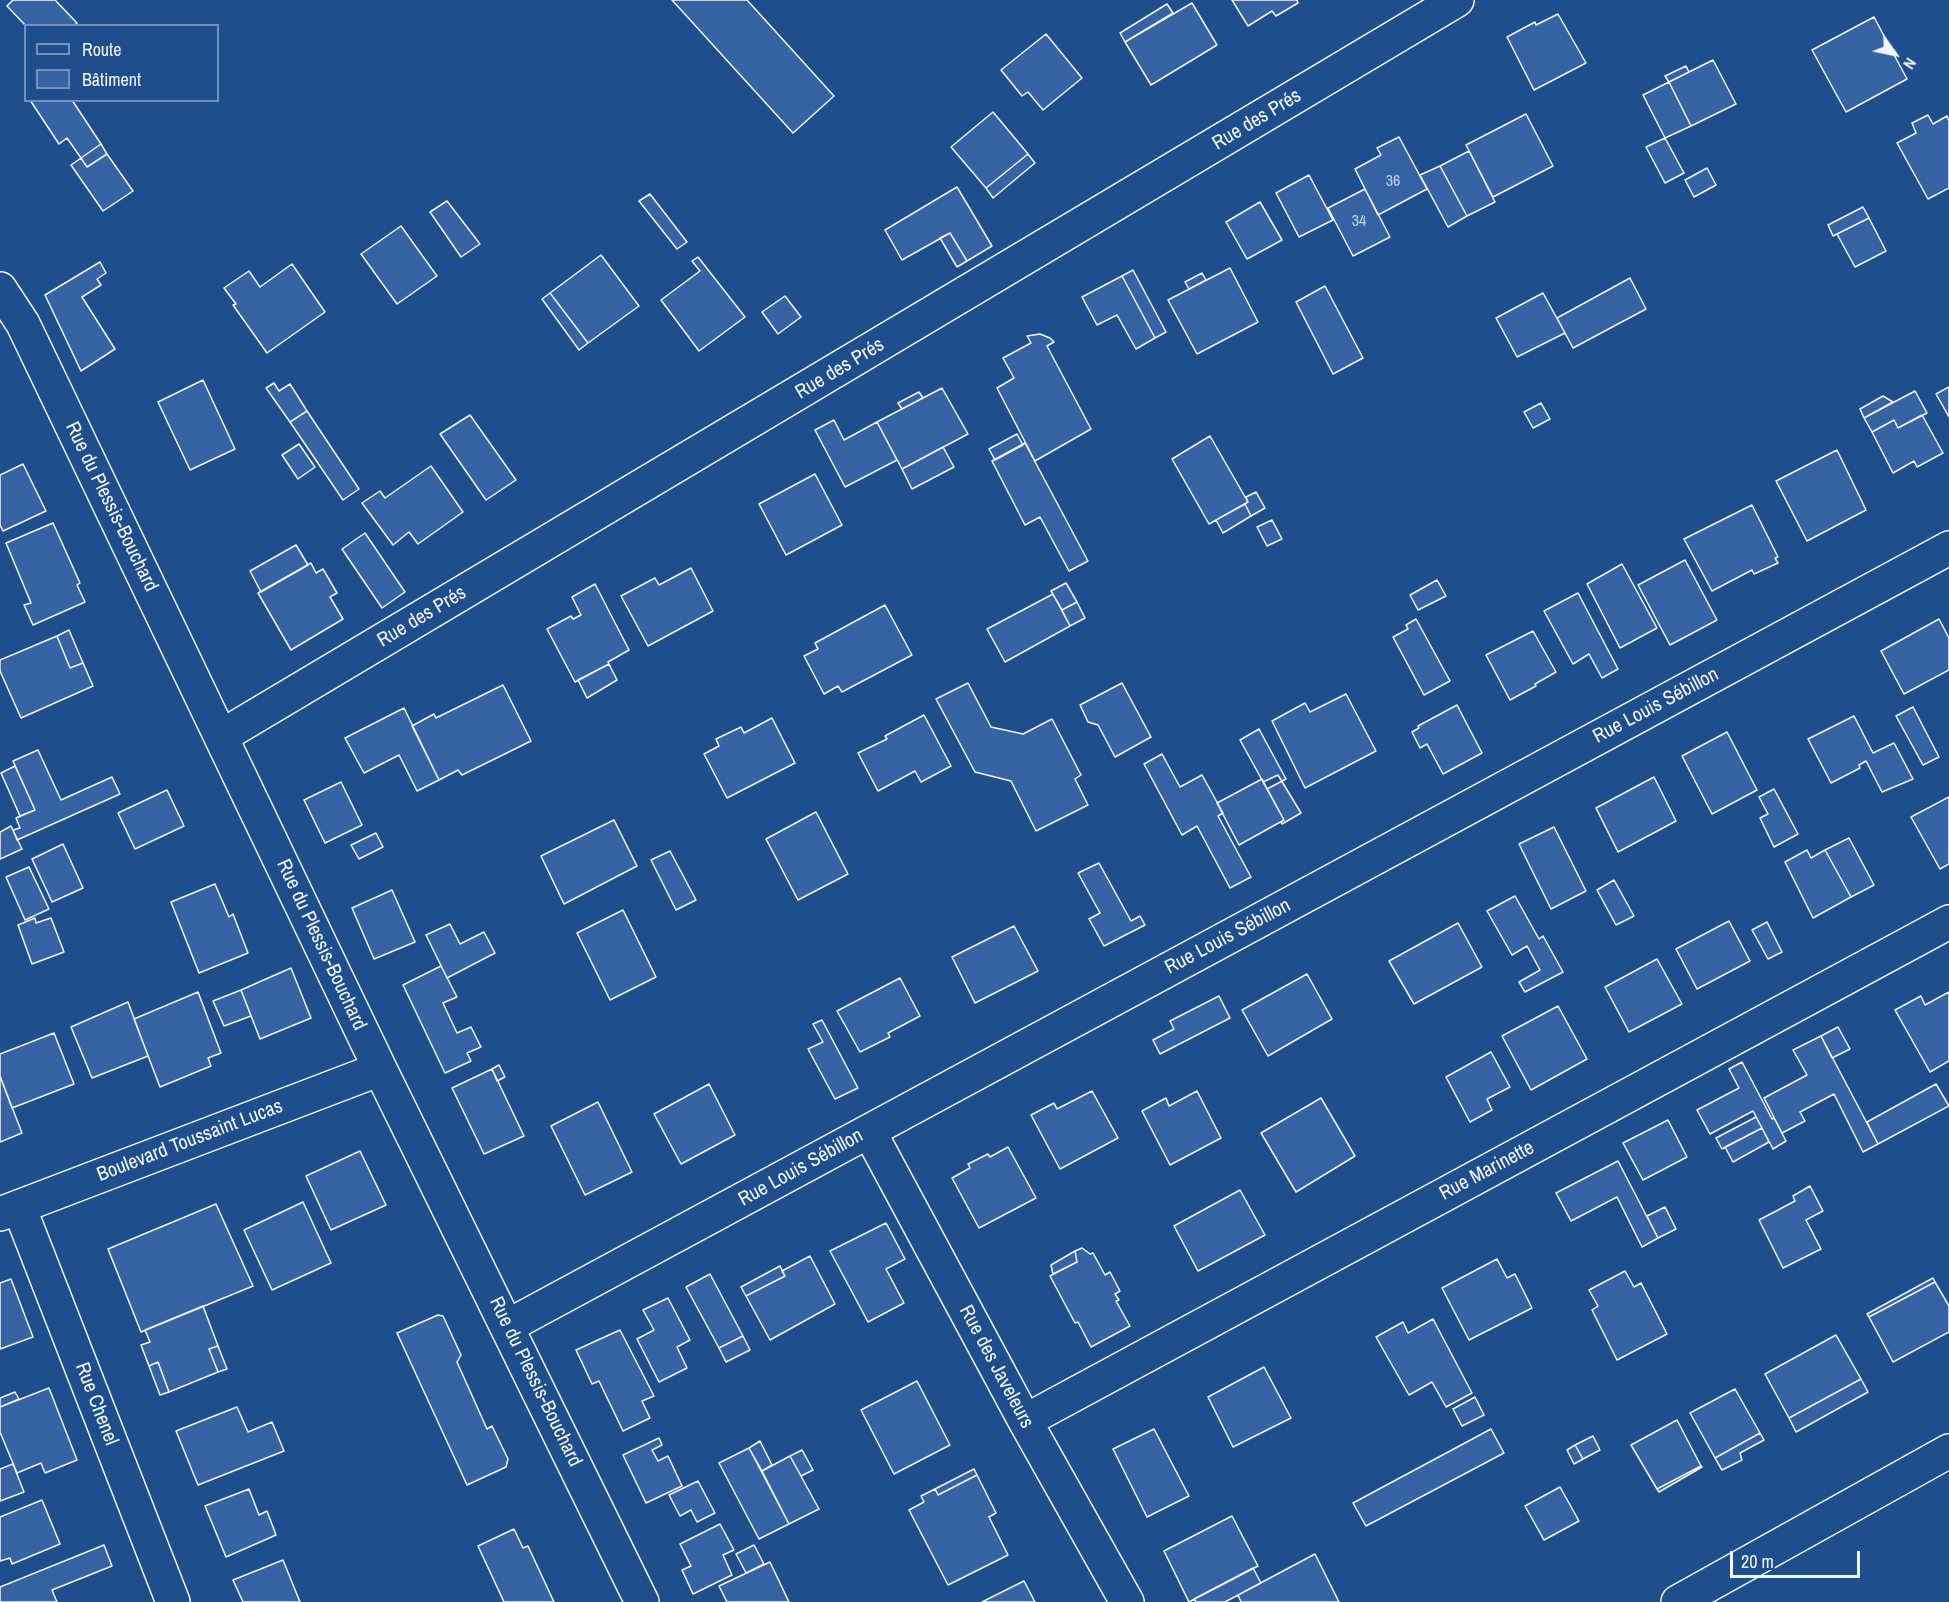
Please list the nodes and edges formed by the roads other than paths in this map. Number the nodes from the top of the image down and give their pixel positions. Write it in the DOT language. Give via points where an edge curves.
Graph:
graph roads {
  1 [pos="1457,0"];
  2 [pos="0,289"];
  3 [pos="1949,548"];
  4 [pos="222,736"];
  5 [pos="1949,922"];
  6 [pos="380,1069"];
  7 [pos="870,1131"];
  8 [pos="10,1210"];
  9 [pos="508,1326"];
  10 [pos="1025,1421"];
  11 [pos="1949,1451"];
  12 [pos="172,1602"];
  13 [pos="642,1602"];
  14 [pos="1127,1602"];
  15 [pos="1677,1602"];
  1 -- 4 [label="street, Rue des Prés"];
  2 -- 4 [label="street, Rue du Plessis-Bouchard" via="23,324"];
  3 -- 7 [label="street, Rue Louis Sébillon"];
  4 -- 6 [label="street, Rue du Plessis-Bouchard"];
  5 -- 10 [label="street, Rue Marinette"];
  6 -- 8 [label="street, Boulevard Toussaint Lucas"];
  6 -- 9 [label="street, Rue du Plessis-Bouchard"];
  7 -- 9 [label="street, Rue Louis Sébillon"];
  7 -- 10 [label="street, Rue des Javeleurs"];
  8 -- 12 [label="street, Rue Chenel"];
  9 -- 13 [label="street, Rue du Plessis-Bouchard"];
  10 -- 14 [label="street, Rue des Javeleurs"];
  11 -- 15 [label="street"];
}
